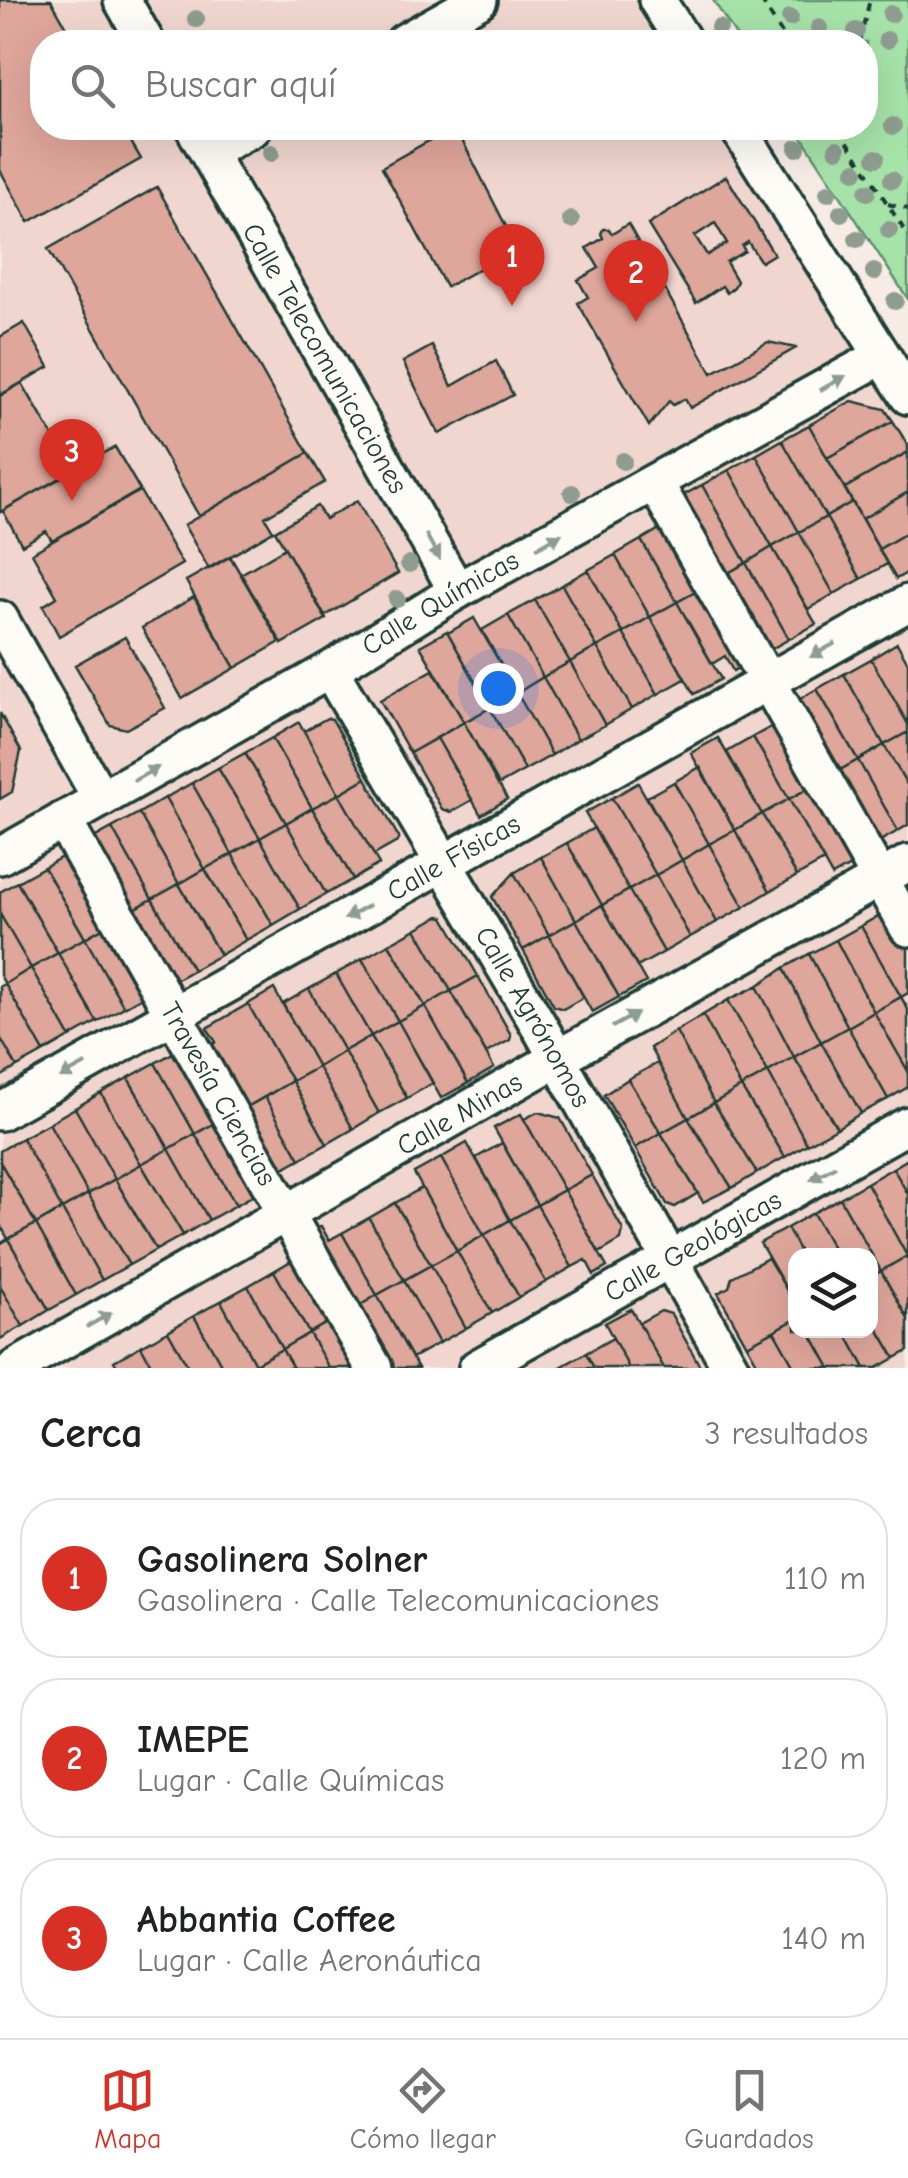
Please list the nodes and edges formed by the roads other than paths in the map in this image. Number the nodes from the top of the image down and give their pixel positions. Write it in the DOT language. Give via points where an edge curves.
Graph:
graph roads {
  1 [pos="122,0"];
  2 [pos="480,0"];
  3 [pos="657,0"];
  4 [pos="139,30"];
  5 [pos="426,30"];
  6 [pos="676,30"];
  7 [pos="201,140"];
  8 [pos="746,140"];
  9 [pos="882,356"];
  10 [pos="908,396"];
  11 [pos="654,484"];
  12 [pos="457,591"];
  13 [pos="908,603"];
  14 [pos="0,620"];
  15 [pos="330,670"];
  16 [pos="768,682"];
  17 [pos="101,799"];
  18 [pos="63,820"];
  19 [pos="0,856"];
  20 [pos="445,863"];
  21 [pos="894,871"];
  22 [pos="908,928"];
  23 [pos="174,1015"];
  24 [pos="558,1058"];
  25 [pos="0,1112"];
  26 [pos="908,1125"];
  27 [pos="286,1215"];
  28 [pos="670,1258"];
  29 [pos="14,1368"];
  30 [pos="374,1368"];
  31 [pos="477,1368"];
  32 [pos="730,1368"];
  1 -- 4 [label="street"];
  2 -- 5 [label="street"];
  3 -- 6 [label="street"];
  7 -- 12 [label="street, Calle Telecomunicaciones, one-way"];
  8 -- 9 [label="street"];
  9 -- 10 [label="street"];
  11 -- 9 [label="street, Calle Químicas, one-way"];
  12 -- 11 [label="street, Calle Químicas, one-way"];
  11 -- 16 [label="street"];
  12 -- 15 [label="street, Calle Químicas"];
  13 -- 16 [label="street, Calle Físicas, one-way"];
  14 -- 17 [label="street"];
  17 -- 15 [label="street, Calle Químicas, one-way"];
  15 -- 20 [label="street, Calle Agrónomos"];
  16 -- 20 [label="street, Calle Físicas"];
  16 -- 21 [label="street"];
  17 -- 18 [label="street, Calle Químicas"];
  18 -- 19 [label="street, Calle Químicas"];
  18 -- 23 [label="street, Travesía Ciencias"];
  20 -- 23 [label="street, Calle Físicas, one-way"];
  20 -- 24 [label="street, Calle Agrónomos"];
  21 -- 22 [label="street"];
  24 -- 21 [label="street, Calle Minas, one-way"];
  23 -- 25 [label="street, Calle Físicas, one-way"];
  23 -- 27 [label="street, Travesía Ciencias"];
  24 -- 27 [label="street, Calle Minas"];
  24 -- 28 [label="street, Calle Agrónomos"];
  26 -- 28 [label="street, Calle Geológicas, one-way"];
  29 -- 27 [label="street, Calle Minas, one-way"];
  27 -- 30 [label="street, Travesía Ciencias"];
  28 -- 31 [label="street, Calle Geológicas"];
  28 -- 32 [label="street, Calle Agrónomos"];
}
